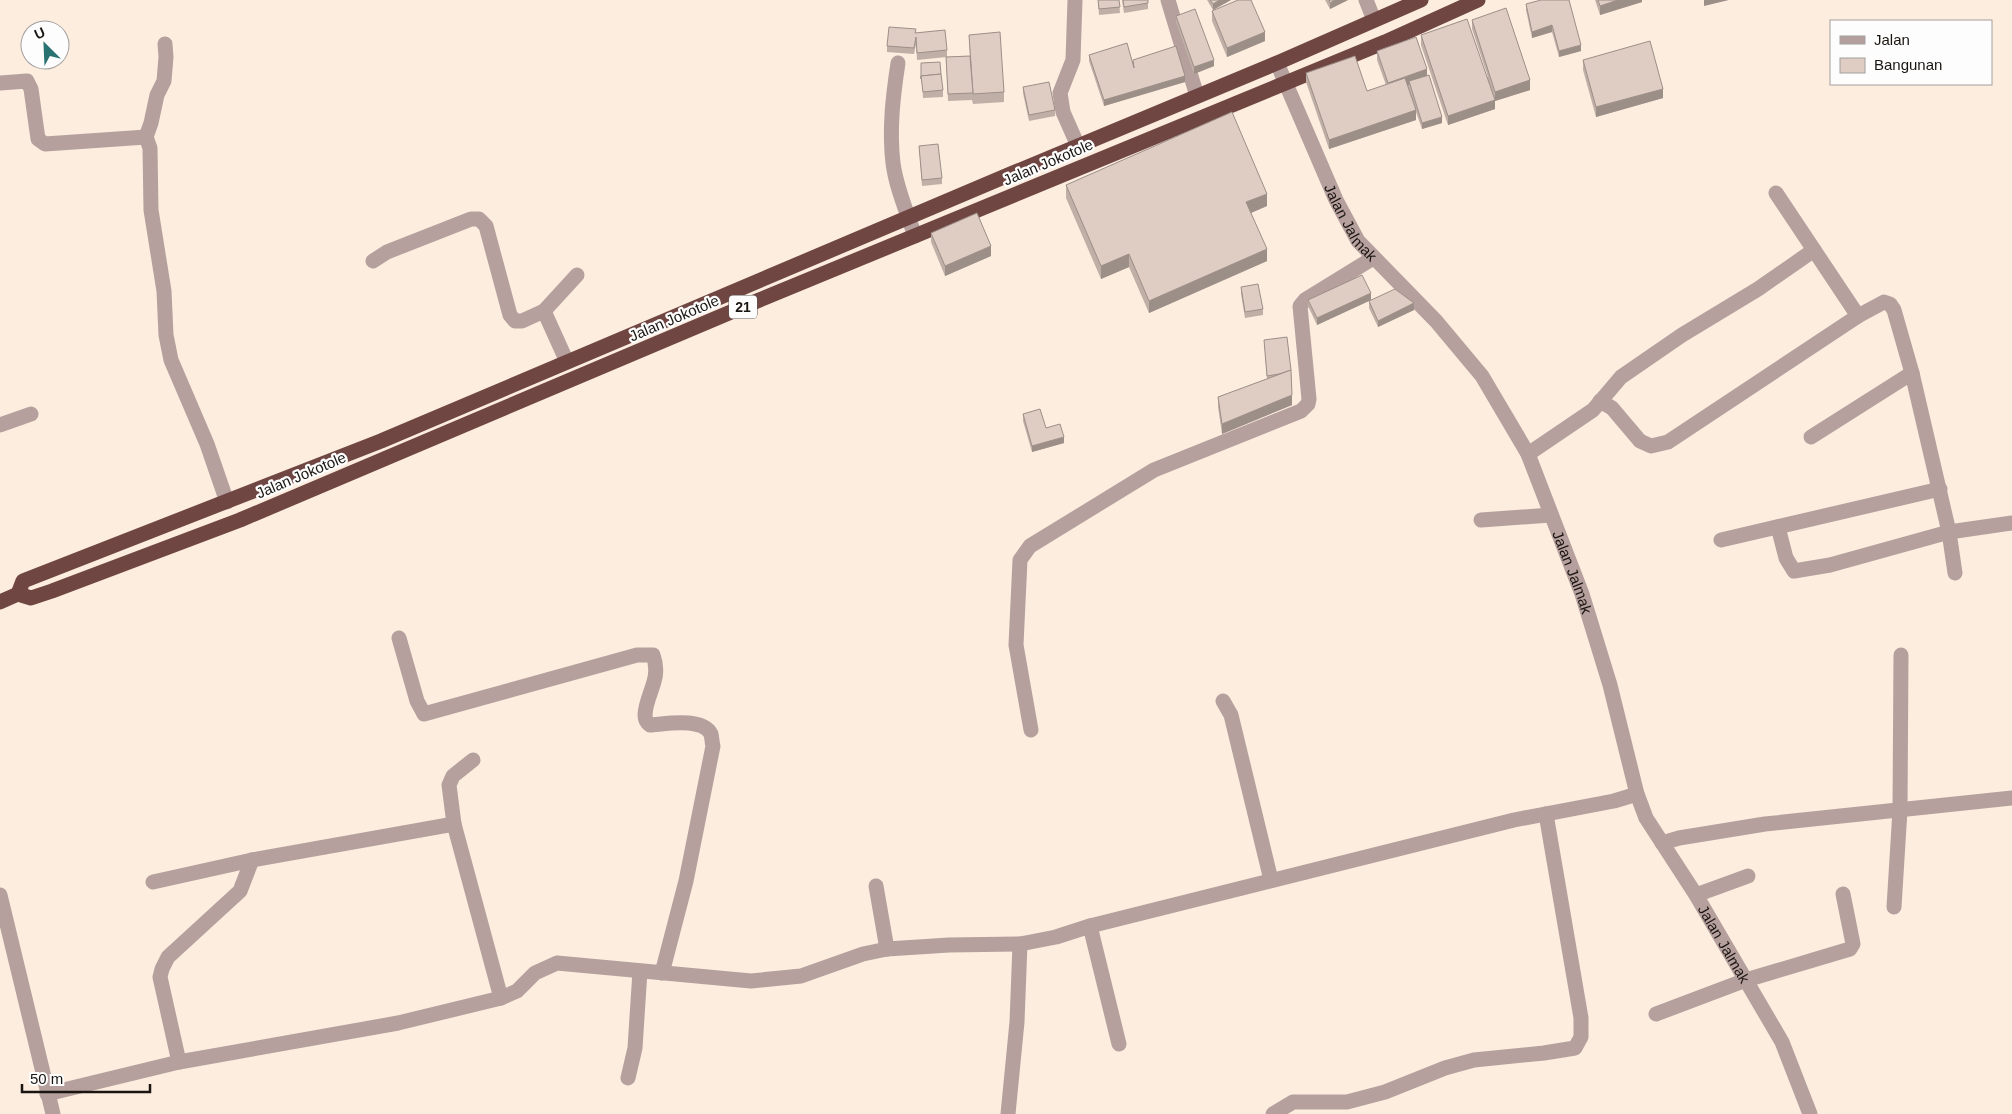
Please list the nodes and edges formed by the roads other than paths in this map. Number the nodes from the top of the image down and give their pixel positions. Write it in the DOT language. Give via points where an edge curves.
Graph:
graph roads {
  1 [pos="1075,0"];
  2 [pos="1168,0"];
  3 [pos="1366,0"];
  4 [pos="1421,0"];
  5 [pos="1478,0"];
  6 [pos="1374,20"];
  7 [pos="165,44"];
  8 [pos="898,63"];
  9 [pos="1277,63"];
  10 [pos="1286,82"];
  11 [pos="0,83"];
  12 [pos="1196,96"];
  13 [pos="146,138"];
  14 [pos="1078,146"];
  15 [pos="1013,172"];
  16 [pos="1022,192"];
  17 [pos="1776,194"];
  18 [pos="908,217"];
  19 [pos="915,236"];
  20 [pos="1814,250"];
  21 [pos="1373,258"];
  22 [pos="373,261"];
  23 [pos="577,275"];
  24 [pos="544,311"];
  25 [pos="1858,316"];
  26 [pos="567,362"];
  27 [pos="1912,372"];
  28 [pos="1600,401"];
  29 [pos="31,414"];
  30 [pos="0,425"];
  31 [pos="1811,437"];
  32 [pos="1528,454"];
  33 [pos="1940,489"];
  34 [pos="227,502"];
  35 [pos="1551,515"];
  36 [pos="1481,520"];
  37 [pos="2012,523"];
  38 [pos="1778,527"];
  39 [pos="1949,532"];
  40 [pos="145,534"];
  41 [pos="1721,540"];
  42 [pos="151,553"];
  43 [pos="1955,573"];
  44 [pos="18,594"];
  45 [pos="1,599"];
  46 [pos="399,638"];
  47 [pos="1901,655"];
  48 [pos="1223,701"];
  49 [pos="1031,730"];
  50 [pos="473,760"];
  51 [pos="1637,794"];
  52 [pos="2012,798"];
  53 [pos="1900,810"];
  54 [pos="1546,814"];
  55 [pos="454,824"];
  56 [pos="1662,843"];
  57 [pos="252,860"];
  58 [pos="1748,876"];
  59 [pos="1271,880"];
  60 [pos="153,882"];
  61 [pos="876,886"];
  62 [pos="1843,894"];
  63 [pos="1696,895"];
  64 [pos="0,898"];
  65 [pos="1894,907"];
  66 [pos="1090,926"];
  67 [pos="1020,944"];
  68 [pos="888,949"];
  69 [pos="640,971"];
  70 [pos="662,973"];
  71 [pos="1746,980"];
  72 [pos="500,995"];
  73 [pos="1656,1014"];
  74 [pos="1119,1044"];
  75 [pos="179,1062"];
  76 [pos="628,1078"];
  77 [pos="47,1094"];
  78 [pos="52,1114"];
  79 [pos="1008,1114"];
  80 [pos="1272,1114"];
  81 [pos="1810,1114"];
  1 -- 14 [label="street" via="1073,60 1060,94 1063,112"];
  2 -- 12 [label="street"];
  3 -- 6 [label="street"];
  4 -- 6 [label="highway, Jalan Jokotole / 21"];
  5 -- 10 [label="highway, Jalan Jokotole / 21"];
  6 -- 9 [label="highway, Jalan Jokotole / 21"];
  7 -- 13 [label="street" via="164,81"];
  8 -- 18 [label="street" via="891,116 893,164"];
  9 -- 10 [label="street, Jalan Jalmak"];
  9 -- 12 [label="highway, Jalan Jokotole / 21"];
  10 -- 16 [label="highway, Jalan Jokotole / 21"];
  10 -- 21 [label="street, Jalan Jalmak" via="1336,200 1358,241"];
  11 -- 13 [label="street" via="26,81 31,89 38,139 44,144"];
  12 -- 14 [label="highway, Jalan Jokotole / 21"];
  13 -- 34 [label="street" via="150,148 151,210 171,360 207,444"];
  14 -- 15 [label="highway, Jalan Jokotole / 21"];
  15 -- 16 [label="highway"];
  15 -- 18 [label="highway, Jalan Jokotole / 21"];
  16 -- 19 [label="highway, Jalan Jokotole / 21"];
  17 -- 20 [label="street"];
  18 -- 19 [label="street"];
  18 -- 26 [label="highway, Jalan Jokotole / 21"];
  19 -- 42 [label="highway, Jalan Jokotole / 21" via="240,520"];
  20 -- 25 [label="street"];
  20 -- 28 [label="street" via="1621,377"];
  21 -- 32 [label="street, Jalan Jalmak" via="1436,321 1482,376"];
  21 -- 49 [label="street" via="1300,306 1308,399 1308,404 1301,411 1154,470 1022,554 1016,645"];
  22 -- 24 [label="street" via="387,252 471,219 480,219 486,226 510,315 515,321 522,321"];
  23 -- 24 [label="street"];
  24 -- 26 [label="street"];
  25 -- 27 [label="street" via="1884,302 1890,304"];
  25 -- 28 [label="street" via="1668,442 1650,446 1640,441 1612,408"];
  26 -- 34 [label="highway, Jalan Jokotole / 21"];
  27 -- 31 [label="street"];
  27 -- 33 [label="street"];
  28 -- 32 [label="street" via="1593,410"];
  29 -- 30 [label="street"];
  32 -- 35 [label="street, Jalan Jalmak"];
  33 -- 38 [label="street"];
  33 -- 39 [label="street"];
  34 -- 40 [label="highway, Jalan Jokotole / 21"];
  35 -- 36 [label="street"];
  35 -- 51 [label="street, Jalan Jalmak" via="1585,603 1610,685"];
  37 -- 39 [label="street"];
  38 -- 39 [label="street" via="1786,558 1794,571"];
  38 -- 41 [label="street"];
  39 -- 43 [label="street"];
  40 -- 42 [label="highway"];
  40 -- 44 [label="highway, Jalan Jokotole / 21" via="23,582"];
  42 -- 44 [label="highway, Jalan Jokotole / 21" via="31,598"];
  44 -- 45 [label="highway, Jalan Jokotole / 21"];
  46 -- 70 [label="street" via="417,701 424,714 631,656 653,655 655,680 645,715 647,722 650,725 694,723 706,728 713,746 686,881"];
  47 -- 53 [label="street"];
  48 -- 59 [label="street" via="1231,716"];
  50 -- 55 [label="street" via="453,776 449,785"];
  51 -- 54 [label="street"];
  51 -- 56 [label="street, Jalan Jalmak" via="1646,818"];
  52 -- 53 [label="street"];
  53 -- 56 [label="street" via="1765,824"];
  53 -- 65 [label="street"];
  54 -- 59 [label="street"];
  54 -- 80 [label="street" via="1581,1018 1581,1037 1575,1048 1474,1060 1385,1092 1347,1102 1293,1102"];
  55 -- 57 [label="street"];
  55 -- 72 [label="street"];
  56 -- 63 [label="street, Jalan Jalmak"];
  57 -- 60 [label="street"];
  57 -- 75 [label="street" via="240,891 168,957 162,969 160,977"];
  58 -- 63 [label="street"];
  59 -- 66 [label="street"];
  61 -- 68 [label="street"];
  62 -- 71 [label="street" via="1852,947"];
  63 -- 71 [label="street, Jalan Jalmak"];
  64 -- 77 [label="street"];
  66 -- 67 [label="street"];
  66 -- 74 [label="street"];
  67 -- 68 [label="street"];
  67 -- 79 [label="street"];
  68 -- 70 [label="street" via="863,954 801,976 751,981"];
  69 -- 70 [label="street"];
  69 -- 72 [label="street" via="557,963 535,973 517,992"];
  69 -- 76 [label="street" via="634,1048"];
  71 -- 73 [label="street"];
  71 -- 81 [label="street, Jalan Jalmak" via="1782,1042"];
  72 -- 75 [label="street" via="398,1023"];
  75 -- 77 [label="street"];
  77 -- 78 [label="street"];
}
